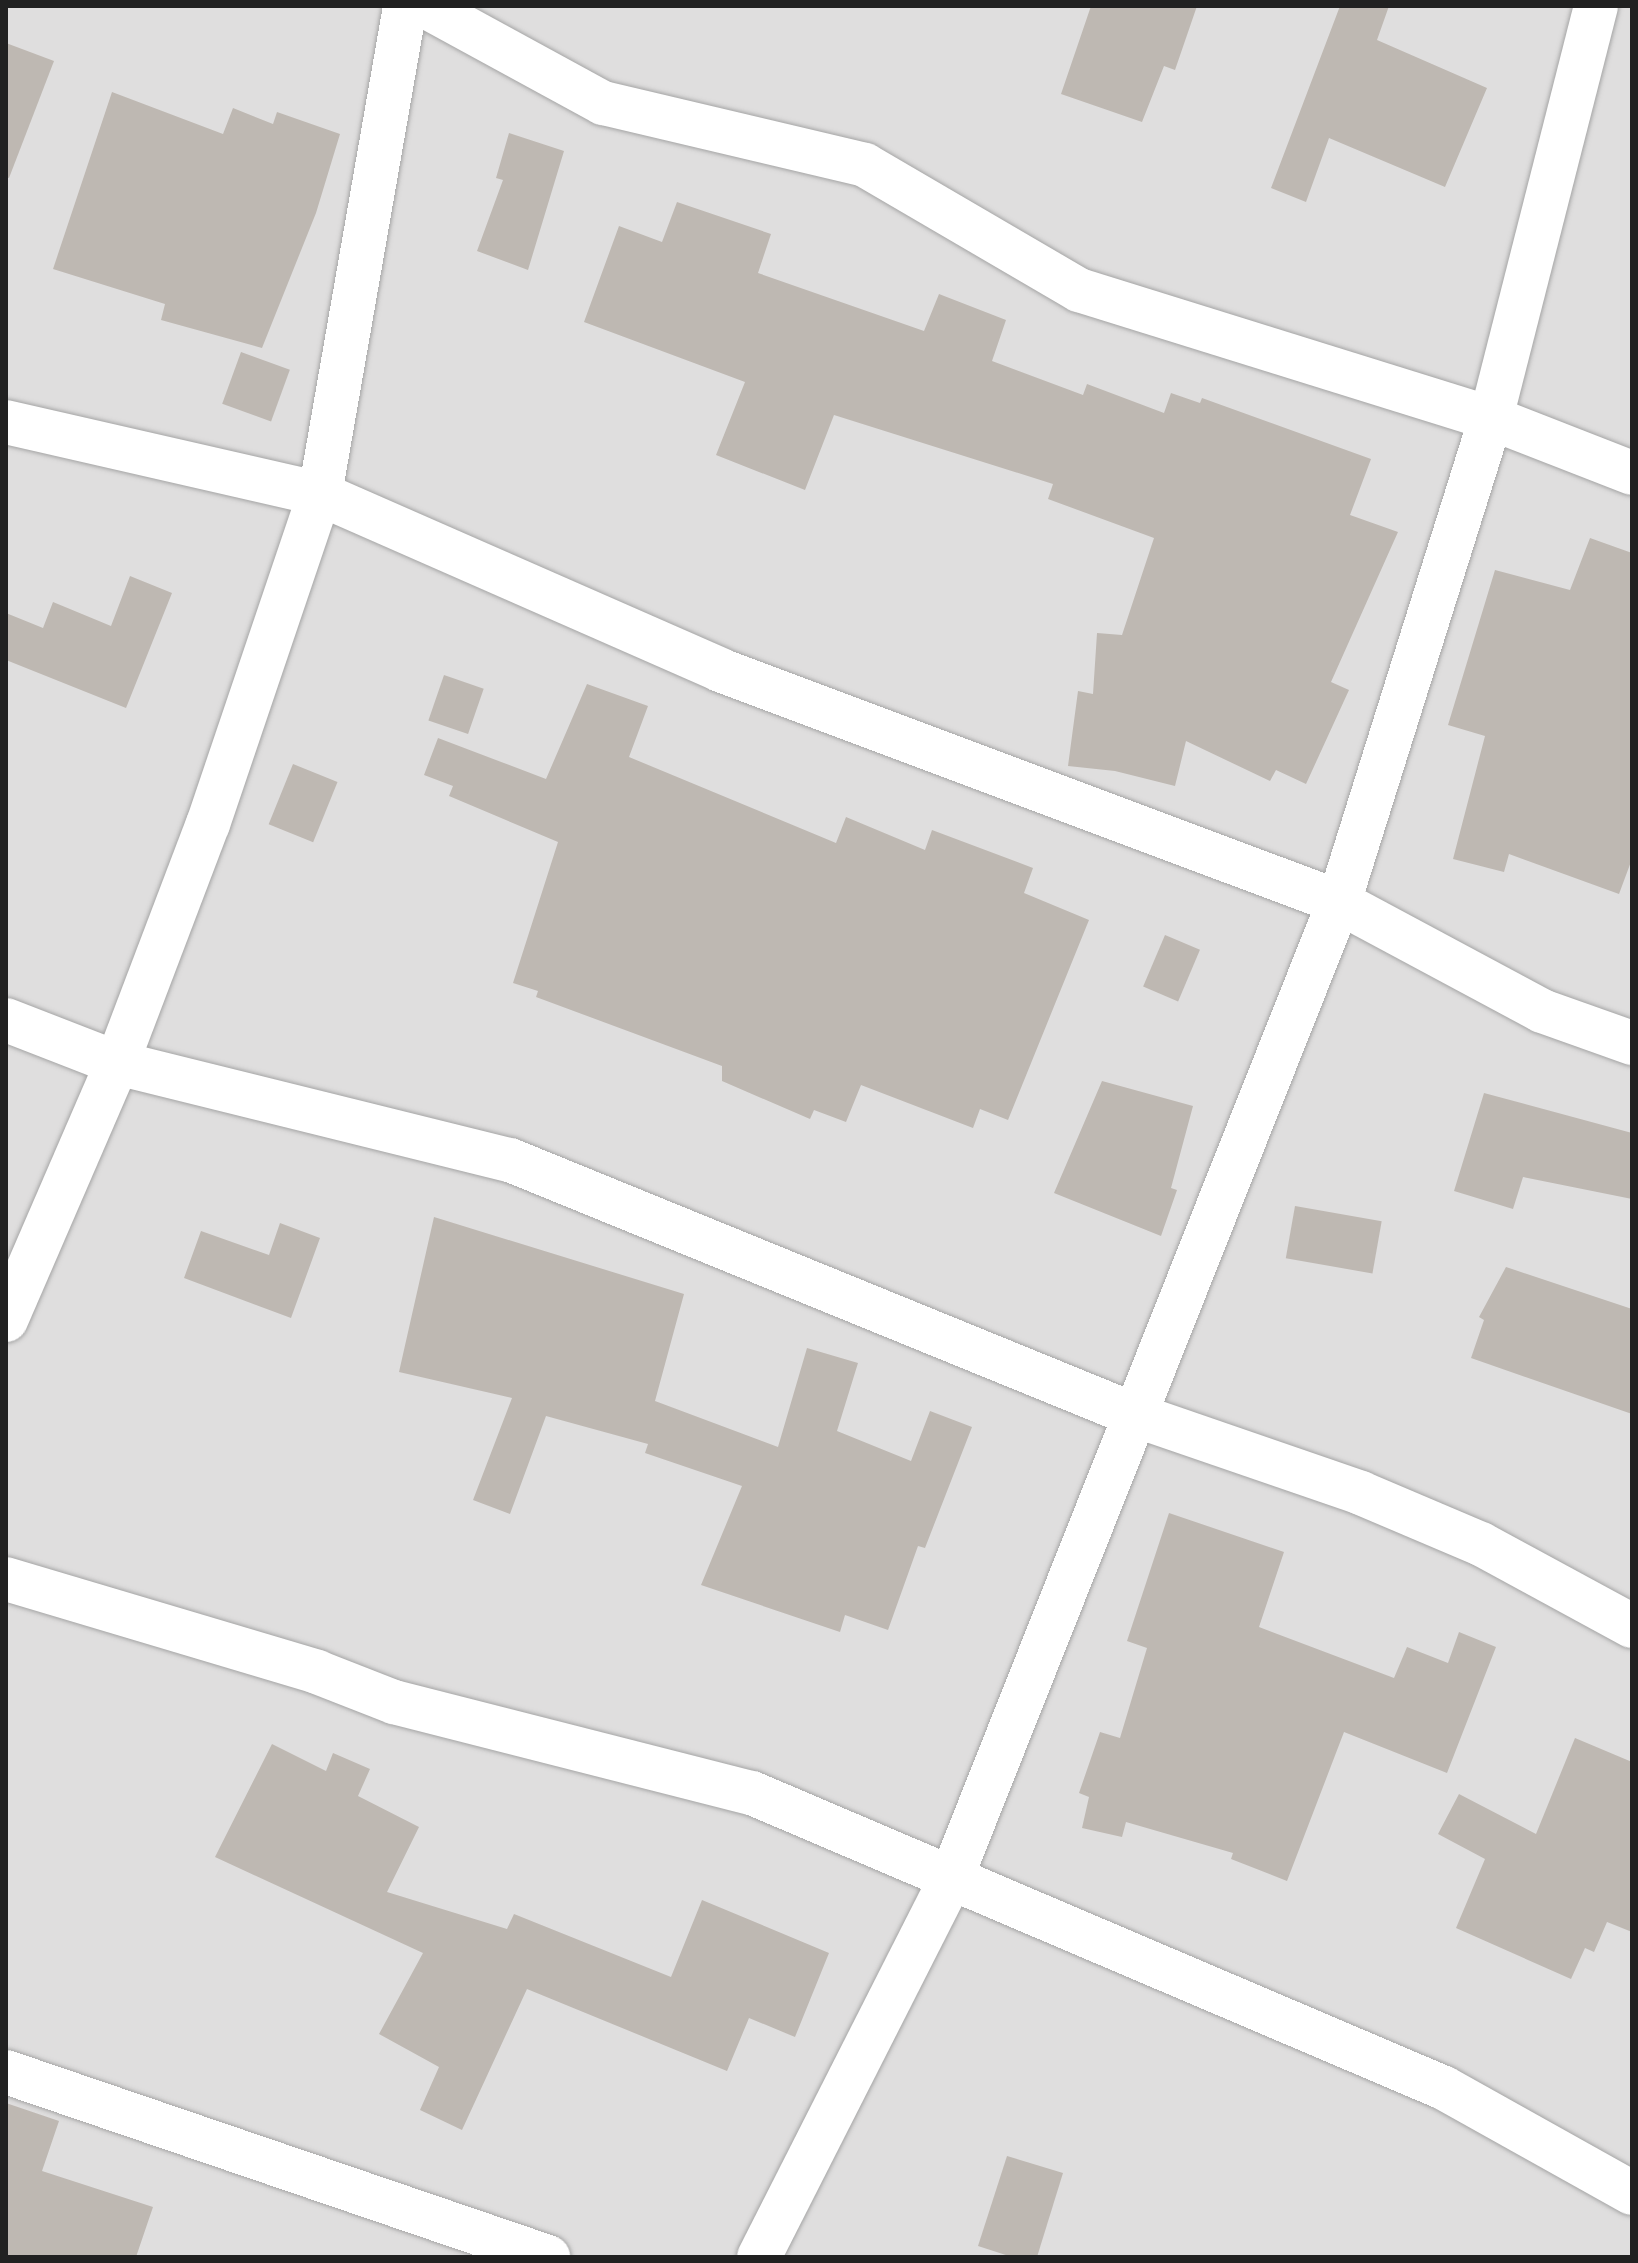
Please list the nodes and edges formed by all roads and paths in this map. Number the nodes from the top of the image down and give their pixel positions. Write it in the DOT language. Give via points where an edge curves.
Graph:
graph roads {
  1 [pos="405,6"];
  2 [pos="425,6"];
  3 [pos="1596,6"];
  4 [pos="1491,418"];
  5 [pos="6,422"];
  6 [pos="1632,473"];
  7 [pos="320,494"];
  8 [pos="1339,902"];
  9 [pos="6,1020"];
  10 [pos="1632,1043"];
  11 [pos="117,1063"];
  12 [pos="6,1320"];
  13 [pos="1135,1415"];
  14 [pos="6,1579"];
  15 [pos="1632,1626"];
  16 [pos="950,1881"];
  17 [pos="6,2072"];
  18 [pos="1632,2193"];
  19 [pos="548,2257"];
  20 [pos="759,2257"];
  1 -- 7 [label="street"];
  2 -- 4 [label="street" via="603,103 865,165 1079,290"];
  3 -- 4 [label="street"];
  4 -- 6 [label="street"];
  4 -- 8 [label="street"];
  5 -- 7 [label="street"];
  7 -- 8 [label="street" via="720,670"];
  7 -- 11 [label="street" via="208,824"];
  8 -- 10 [label="street" via="1542,1011"];
  8 -- 13 [label="street"];
  9 -- 11 [label="street"];
  11 -- 12 [label="street"];
  11 -- 13 [label="street" via="510,1160"];
  13 -- 15 [label="street" via="1361,1493 1481,1544"];
  13 -- 16 [label="street"];
  14 -- 16 [label="street" via="317,1672 394,1702 752,1793"];
  16 -- 18 [label="street" via="1444,2088"];
  16 -- 20 [label="street"];
  17 -- 19 [label="street"];
}
